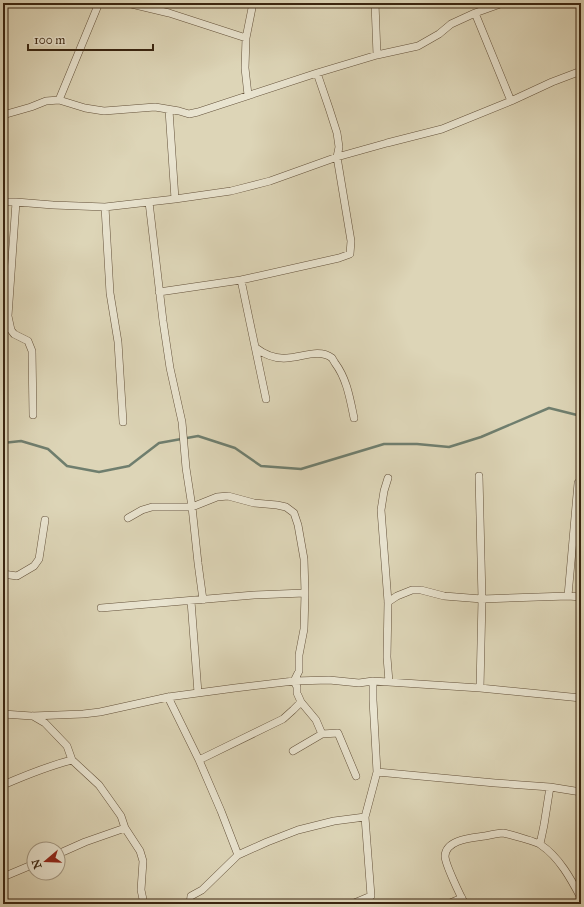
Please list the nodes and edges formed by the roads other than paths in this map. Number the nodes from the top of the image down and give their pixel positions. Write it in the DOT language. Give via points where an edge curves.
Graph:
graph roads {
  1 [pos="98,3"];
  2 [pos="127,3"];
  3 [pos="252,3"];
  4 [pos="374,3"];
  5 [pos="503,3"];
  6 [pos="475,13"];
  7 [pos="246,38"];
  8 [pos="378,55"];
  9 [pos="581,72"];
  10 [pos="317,73"];
  11 [pos="248,95"];
  12 [pos="59,100"];
  13 [pos="511,101"];
  14 [pos="169,110"];
  15 [pos="3,115"];
  16 [pos="337,158"];
  17 [pos="175,199"];
  18 [pos="3,202"];
  19 [pos="16,202"];
  20 [pos="149,202"];
  21 [pos="105,207"];
  22 [pos="241,280"];
  23 [pos="159,292"];
  24 [pos="256,348"];
  25 [pos="266,399"];
  26 [pos="33,415"];
  27 [pos="354,418"];
  28 [pos="123,422"];
  29 [pos="479,476"];
  30 [pos="388,478"];
  31 [pos="578,483"];
  32 [pos="192,507"];
  33 [pos="128,518"];
  34 [pos="45,520"];
  35 [pos="3,574"];
  36 [pos="305,593"];
  37 [pos="568,596"];
  38 [pos="581,597"];
  39 [pos="482,599"];
  40 [pos="203,600"];
  41 [pos="191,601"];
  42 [pos="388,602"];
  43 [pos="101,608"];
  44 [pos="294,681"];
  45 [pos="373,681"];
  46 [pos="389,682"];
  47 [pos="480,688"];
  48 [pos="198,693"];
  49 [pos="168,697"];
  50 [pos="581,698"];
  51 [pos="301,702"];
  52 [pos="3,714"];
  53 [pos="32,716"];
  54 [pos="322,734"];
  55 [pos="293,750"];
  56 [pos="72,760"];
  57 [pos="199,760"];
  58 [pos="377,772"];
  59 [pos="356,776"];
  60 [pos="3,785"];
  61 [pos="550,787"];
  62 [pos="581,792"];
  63 [pos="365,817"];
  64 [pos="125,828"];
  65 [pos="540,844"];
  66 [pos="66,850"];
  67 [pos="238,855"];
  68 [pos="26,867"];
  69 [pos="3,877"];
  70 [pos="580,895"];
  71 [pos="371,896"];
  72 [pos="464,901"];
  73 [pos="144,904"];
  74 [pos="190,904"];
  75 [pos="352,904"];
  76 [pos="374,904"];
  77 [pos="448,904"];
  1 -- 12 [label="street"];
  2 -- 7 [label="street"];
  3 -- 7 [label="street"];
  4 -- 8 [label="street"];
  5 -- 6 [label="street"];
  6 -- 8 [label="street" via="451,24 418,46"];
  6 -- 13 [label="street"];
  7 -- 11 [label="street" via="245,68"];
  8 -- 10 [label="street"];
  9 -- 13 [label="street"];
  10 -- 11 [label="street"];
  10 -- 16 [label="street" via="337,133"];
  11 -- 14 [label="street" via="189,114"];
  12 -- 14 [label="street" via="104,111 155,107"];
  12 -- 15 [label="street" via="46,100"];
  13 -- 16 [label="street" via="442,129"];
  14 -- 17 [label="street"];
  16 -- 17 [label="street" via="270,181 231,191"];
  16 -- 22 [label="street" via="351,241 350,254"];
  17 -- 20 [label="street"];
  18 -- 19 [label="street"];
  19 -- 21 [label="street"];
  19 -- 26 [label="street" via="8,316 11,330 28,341 32,351"];
  20 -- 21 [label="street"];
  20 -- 23 [label="street"];
  21 -- 28 [label="street" via="110,293 118,342"];
  22 -- 23 [label="street"];
  22 -- 24 [label="street"];
  23 -- 32 [label="street" via="170,368 182,422"];
  24 -- 25 [label="street"];
  24 -- 27 [label="street" via="265,355 275,358 322,354 332,358 345,381"];
  29 -- 39 [label="street"];
  30 -- 42 [label="street" via="381,510"];
  31 -- 37 [label="street"];
  32 -- 33 [label="street" via="152,507"];
  32 -- 36 [label="street" via="217,497 228,496 291,510 296,518 303,548"];
  32 -- 40 [label="street"];
  34 -- 35 [label="street" via="39,559 17,576"];
  36 -- 40 [label="street"];
  36 -- 44 [label="street" via="299,671"];
  37 -- 38 [label="street"];
  37 -- 39 [label="street"];
  39 -- 42 [label="street" via="412,590"];
  39 -- 47 [label="street"];
  40 -- 41 [label="street"];
  41 -- 43 [label="street"];
  41 -- 48 [label="street"];
  42 -- 46 [label="street"];
  44 -- 45 [label="street"];
  44 -- 48 [label="street"];
  44 -- 51 [label="street"];
  45 -- 46 [label="street"];
  45 -- 58 [label="street"];
  46 -- 47 [label="street"];
  47 -- 50 [label="street"];
  48 -- 49 [label="street"];
  49 -- 53 [label="street" via="100,712"];
  49 -- 57 [label="street"];
  51 -- 54 [label="street" via="316,720"];
  51 -- 57 [label="street" via="283,718"];
  52 -- 53 [label="street"];
  53 -- 56 [label="street" via="45,723 67,746"];
  54 -- 55 [label="street"];
  54 -- 59 [label="street" via="338,733"];
  56 -- 60 [label="street"];
  56 -- 64 [label="street" via="110,800 121,816"];
  57 -- 67 [label="street"];
  58 -- 61 [label="street"];
  58 -- 63 [label="street"];
  61 -- 62 [label="street"];
  61 -- 65 [label="street"];
  63 -- 67 [label="street" via="298,830"];
  63 -- 71 [label="street"];
  64 -- 66 [label="street"];
  64 -- 73 [label="street" via="142,856 141,890"];
  65 -- 70 [label="street" via="554,855"];
  65 -- 72 [label="street" via="504,833 463,839 452,845 445,857"];
  67 -- 74 [label="street" via="202,890 191,896"];
  68 -- 69 [label="street"];
  71 -- 75 [label="street"];
  71 -- 76 [label="street"];
  72 -- 77 [label="street"];
}
